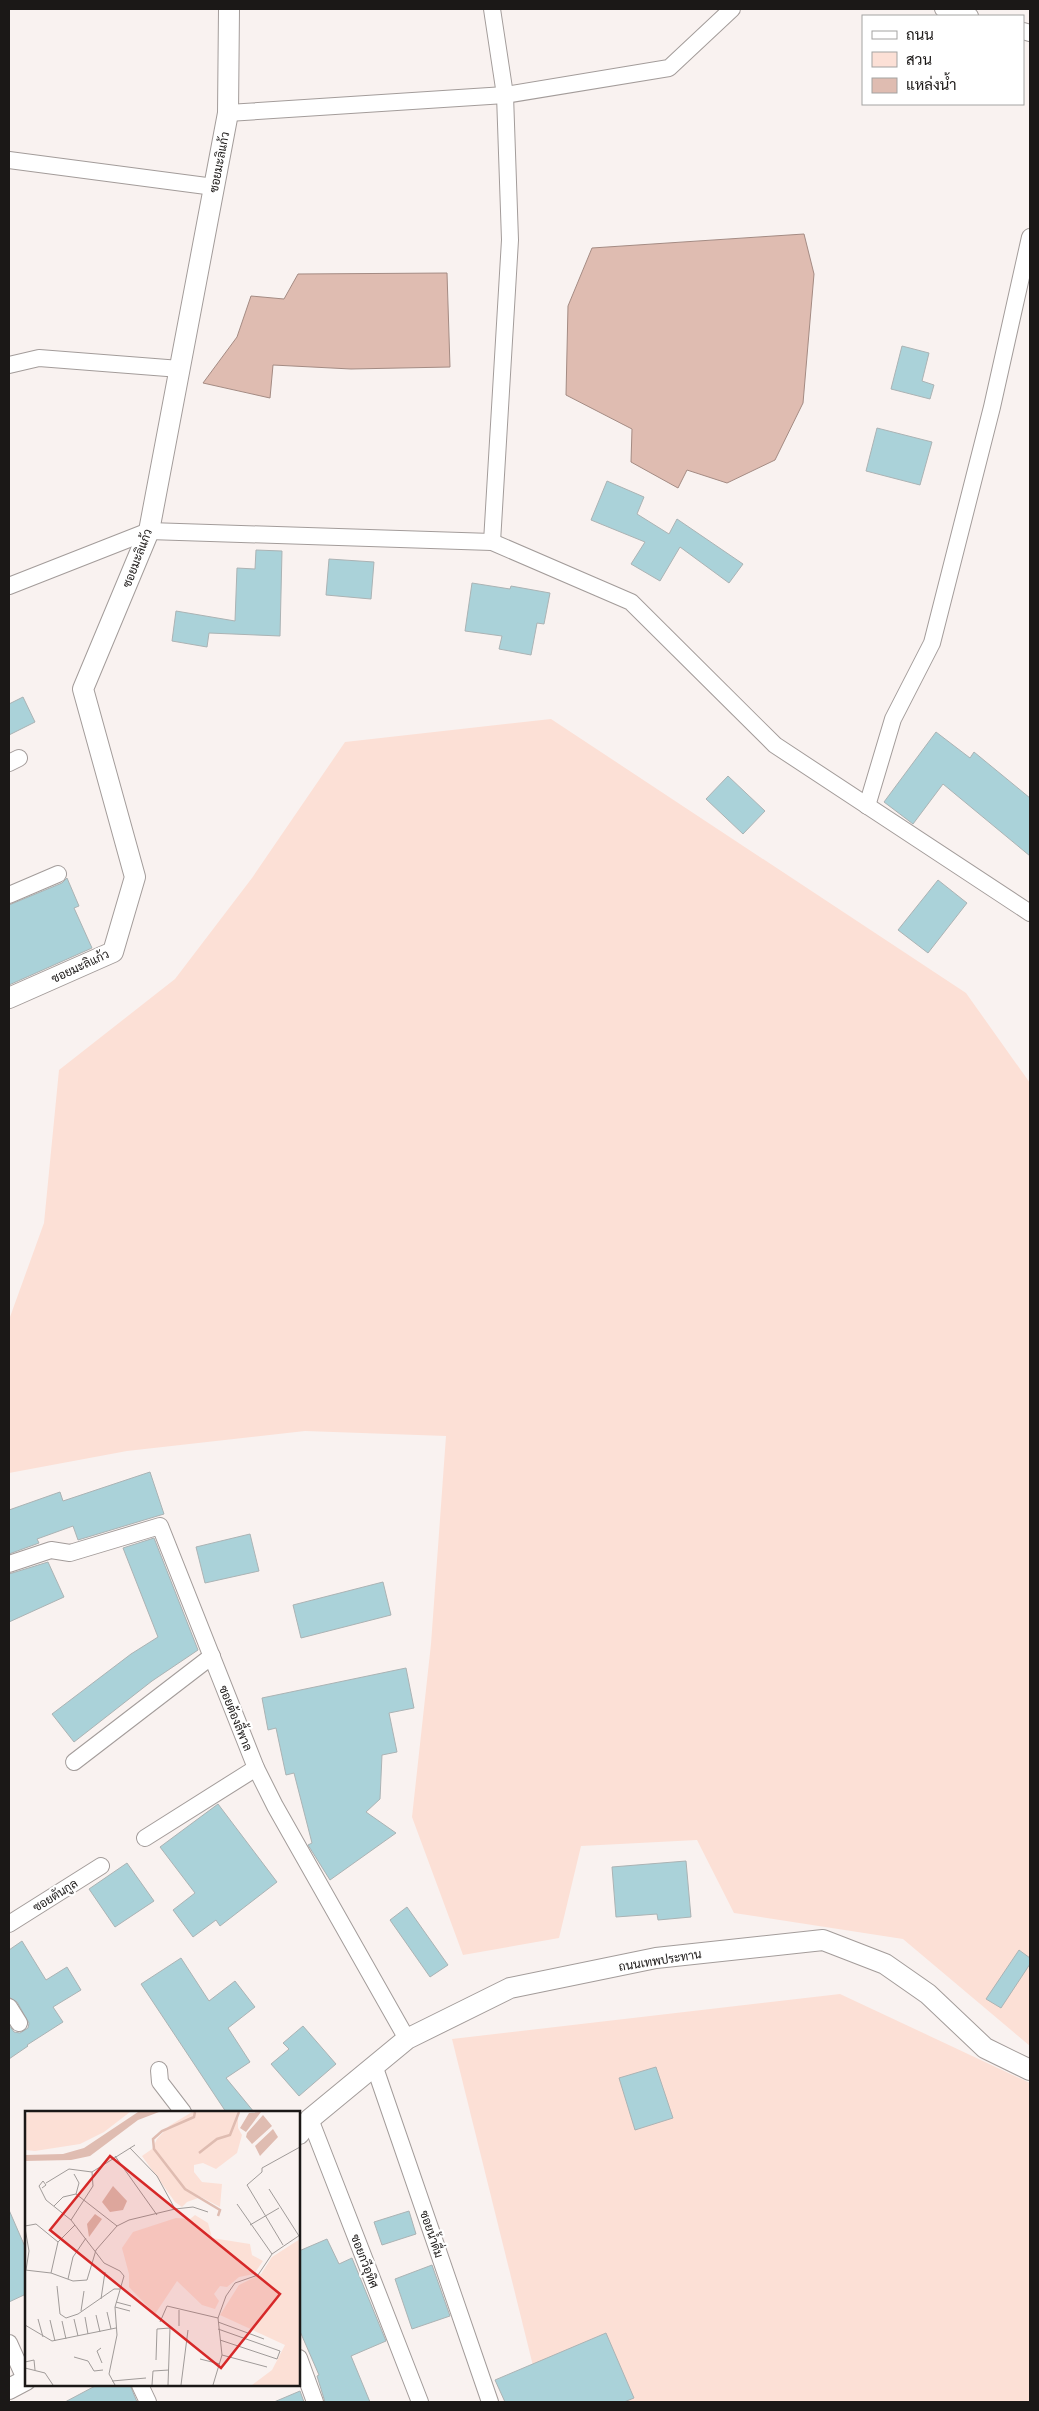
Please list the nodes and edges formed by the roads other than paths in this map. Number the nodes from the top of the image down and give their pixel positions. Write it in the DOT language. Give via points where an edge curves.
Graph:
graph roads {
  1 [pos="229,9"];
  2 [pos="492,9"];
  3 [pos="732,9"];
  4 [pos="943,9"];
  5 [pos="966,15"];
  6 [pos="505,95"];
  7 [pos="228,112"];
  8 [pos="9,160"];
  9 [pos="214,187"];
  10 [pos="1030,237"];
  11 [pos="9,365"];
  12 [pos="180,369"];
  13 [pos="149,531"];
  14 [pos="492,542"];
  15 [pos="9,586"];
  16 [pos="867,806"];
  17 [pos="58,874"];
  18 [pos="9,894"];
  19 [pos="1030,913"];
  20 [pos="9,998"];
  21 [pos="9,1564"];
  22 [pos="212,1656"];
  23 [pos="74,1762"];
  24 [pos="256,1768"];
  25 [pos="144,1838"];
  26 [pos="100,1866"];
  27 [pos="9,1924"];
  28 [pos="9,2007"];
  29 [pos="19,2023"];
  30 [pos="407,2039"];
  31 [pos="374,2065"];
  32 [pos="158,2070"];
  33 [pos="1030,2070"];
  34 [pos="182,2111"];
  35 [pos="304,2127"];
  36 [pos="9,2343"];
  37 [pos="300,2361"];
  38 [pos="25,2378"];
  39 [pos="25,2381"];
  40 [pos="140,2386"];
  41 [pos="9,2389"];
  42 [pos="148,2402"];
  43 [pos="315,2402"];
  44 [pos="420,2402"];
  45 [pos="490,2402"];
  1 -- 7 [label="street, ซอยมะลิแก้ว"];
  2 -- 6 [label="street"];
  3 -- 6 [label="street" via="670,68"];
  4 -- 5 [label="street"];
  6 -- 7 [label="street"];
  6 -- 14 [label="street" via="510,240"];
  7 -- 9 [label="street, ซอยมะลิแก้ว"];
  8 -- 9 [label="street"];
  9 -- 12 [label="street, ซอยมะลิแก้ว"];
  10 -- 16 [label="street" via="992,407 932,643 893,719"];
  11 -- 12 [label="street" via="38,358"];
  12 -- 13 [label="street, ซอยมะลิแก้ว"];
  13 -- 14 [label="street"];
  13 -- 15 [label="street"];
  13 -- 20 [label="street, ซอยมะลิแก้ว" via="83,689 135,878 113,952"];
  14 -- 16 [label="street" via="631,602 775,745"];
  16 -- 19 [label="street"];
  17 -- 18 [label="street"];
  21 -- 22 [label="street, ซอยต้องลี้พาล" via="51,1550 70,1553 160,1526"];
  22 -- 23 [label="street"];
  22 -- 24 [label="street, ซอยต้องลี้พาล"];
  24 -- 25 [label="street"];
  24 -- 30 [label="street, ซอยต้องลี้พาล"];
  26 -- 27 [label="street, ซอยตันกูล"];
  28 -- 29 [label="street"];
  30 -- 31 [label="street, ถนนเทพประทาน"];
  30 -- 33 [label="street, ถนนเทพประทาน" via="510,1988 656,1958 823,1940 885,1964 928,1994 985,2048"];
  31 -- 35 [label="street, ถนนเทพประทาน"];
  31 -- 45 [label="street, ซอยน้ำดื่ม"];
  32 -- 34 [label="street" via="160,2082"];
  35 -- 44 [label="street, ซอยกวีอุทิศ"];
  36 -- 38 [label="street"];
  37 -- 43 [label="street"];
  39 -- 41 [label="street"];
  40 -- 42 [label="street"];
}
